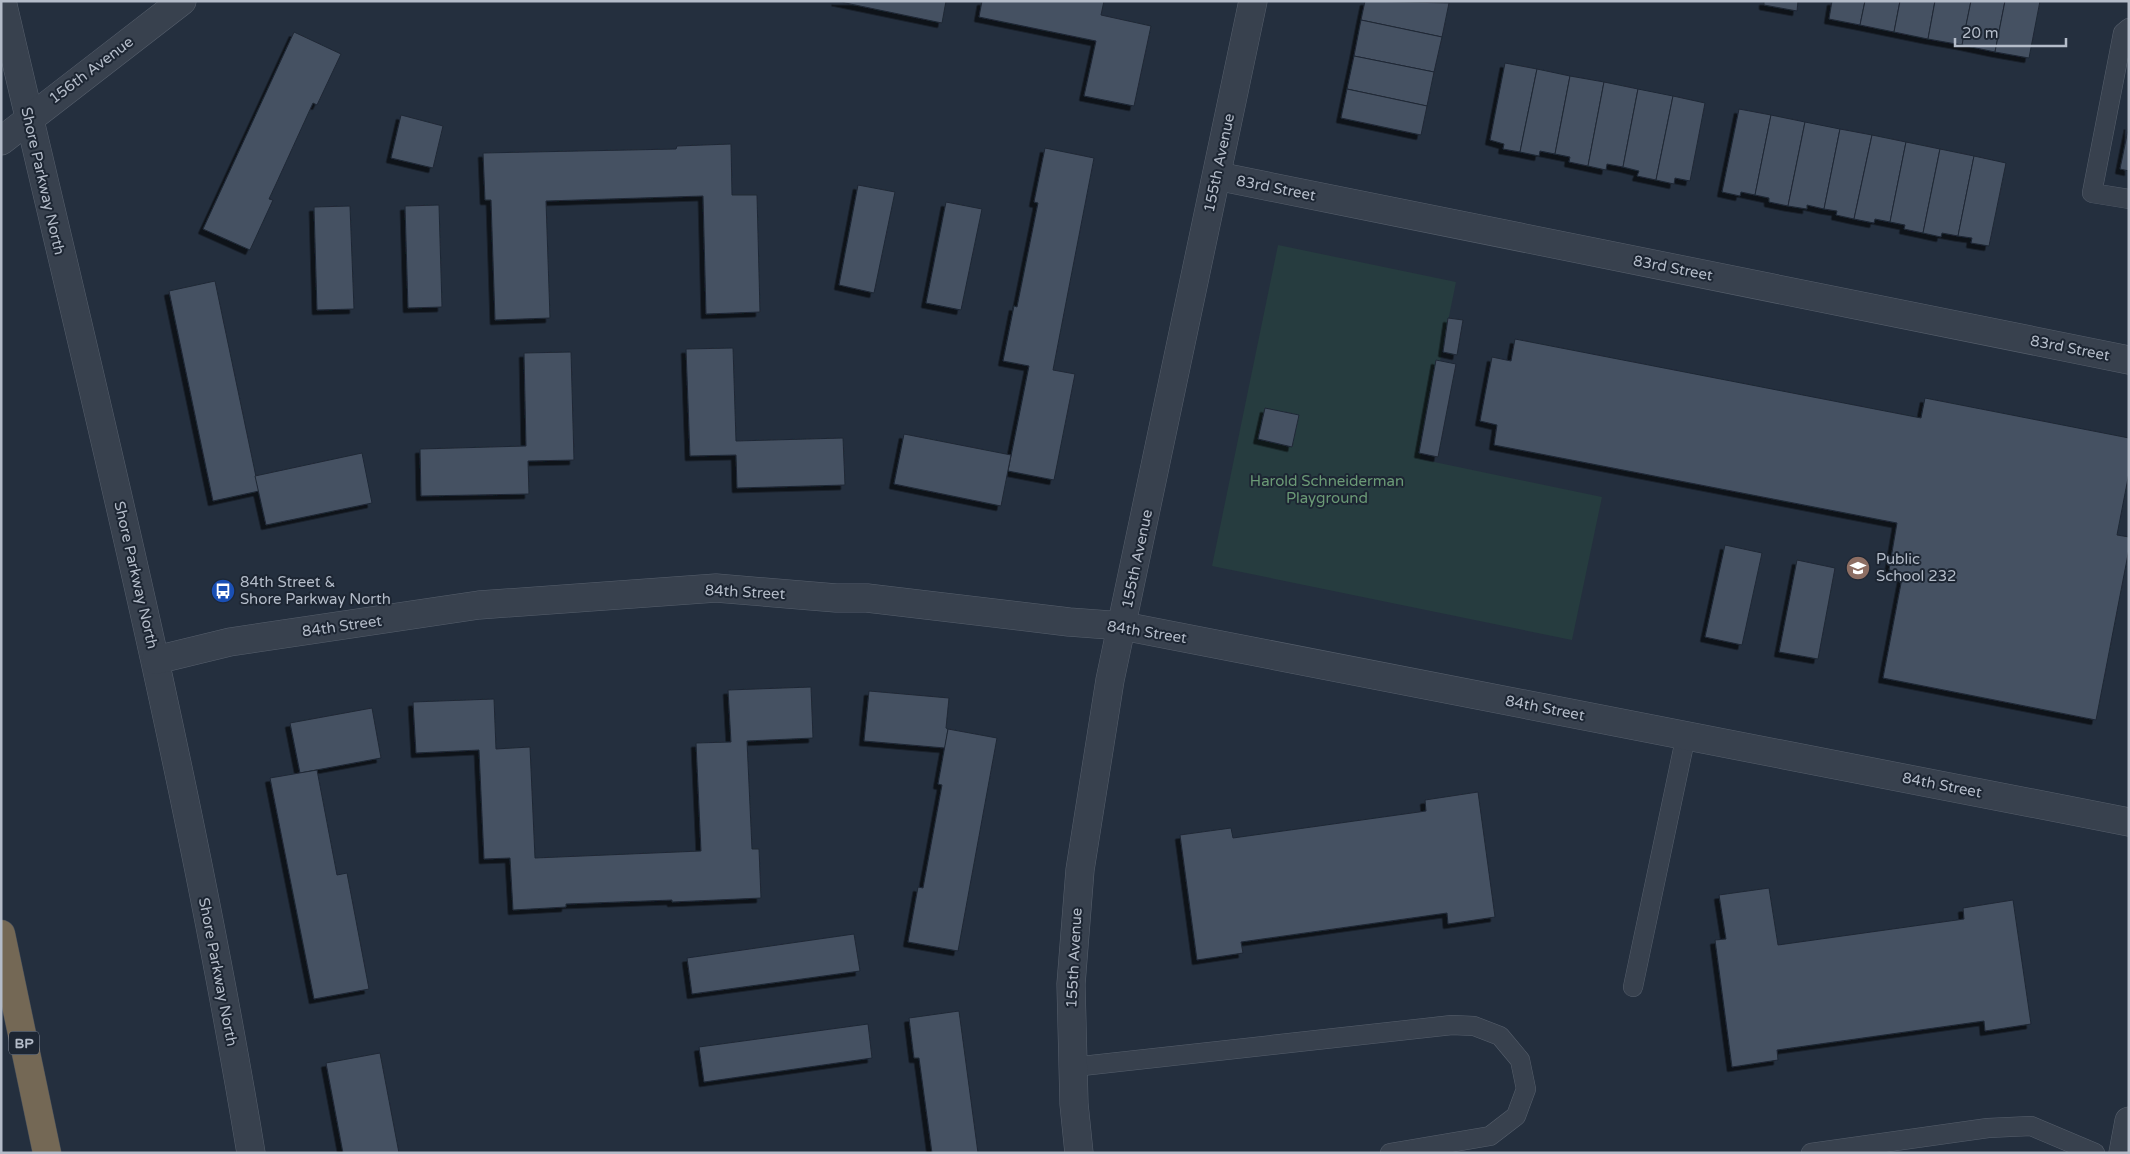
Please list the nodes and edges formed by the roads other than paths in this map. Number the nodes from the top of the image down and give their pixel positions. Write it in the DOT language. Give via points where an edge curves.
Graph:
graph roads {
  1 [pos="2,1"];
  2 [pos="182,1"];
  3 [pos="1253,1"];
  4 [pos="2129,28"];
  5 [pos="29,118"];
  6 [pos="1,141"];
  7 [pos="1217,176"];
  8 [pos="2129,199"];
  9 [pos="2129,360"];
  10 [pos="1123,626"];
  11 [pos="156,660"];
  12 [pos="1686,735"];
  13 [pos="2129,822"];
  14 [pos="1,934"];
  15 [pos="1633,987"];
  16 [pos="1073,1067"];
  17 [pos="2129,1121"];
  18 [pos="47,1153"];
  19 [pos="251,1153"];
  20 [pos="1079,1153"];
  21 [pos="1390,1153"];
  22 [pos="1811,1153"];
  23 [pos="2095,1153"];
  24 [pos="2123,1153"];
  1 -- 5 [label="street, Shore Parkway North"];
  2 -- 5 [label="street, 156th Avenue"];
  3 -- 7 [label="street, 155th Avenue"];
  4 -- 8 [label="lane" via="2123,32 2092,193"];
  5 -- 6 [label="street, 156th Avenue"];
  5 -- 11 [label="street, Shore Parkway North"];
  7 -- 9 [label="street, 83rd Street"];
  7 -- 10 [label="street, 155th Avenue"];
  10 -- 11 [label="street, 84th Street" via="866,598 716,588 479,605 230,642"];
  10 -- 12 [label="street, 84th Street"];
  10 -- 16 [label="street, 155th Avenue" via="1110,680 1080,870 1071,984"];
  11 -- 19 [label="street, Shore Parkway North" via="234,1048"];
  12 -- 13 [label="street, 84th Street"];
  12 -- 15 [label="lane"];
  14 -- 18 [label="highway, BP"];
  16 -- 20 [label="street, 155th Avenue"];
  16 -- 21 [label="lane" via="1452,1025 1474,1026 1500,1036 1520,1060 1526,1088 1516,1116 1490,1136"];
  17 -- 24 [label="street"];
  22 -- 23 [label="lane" via="1988,1128 2031,1126"];
}
